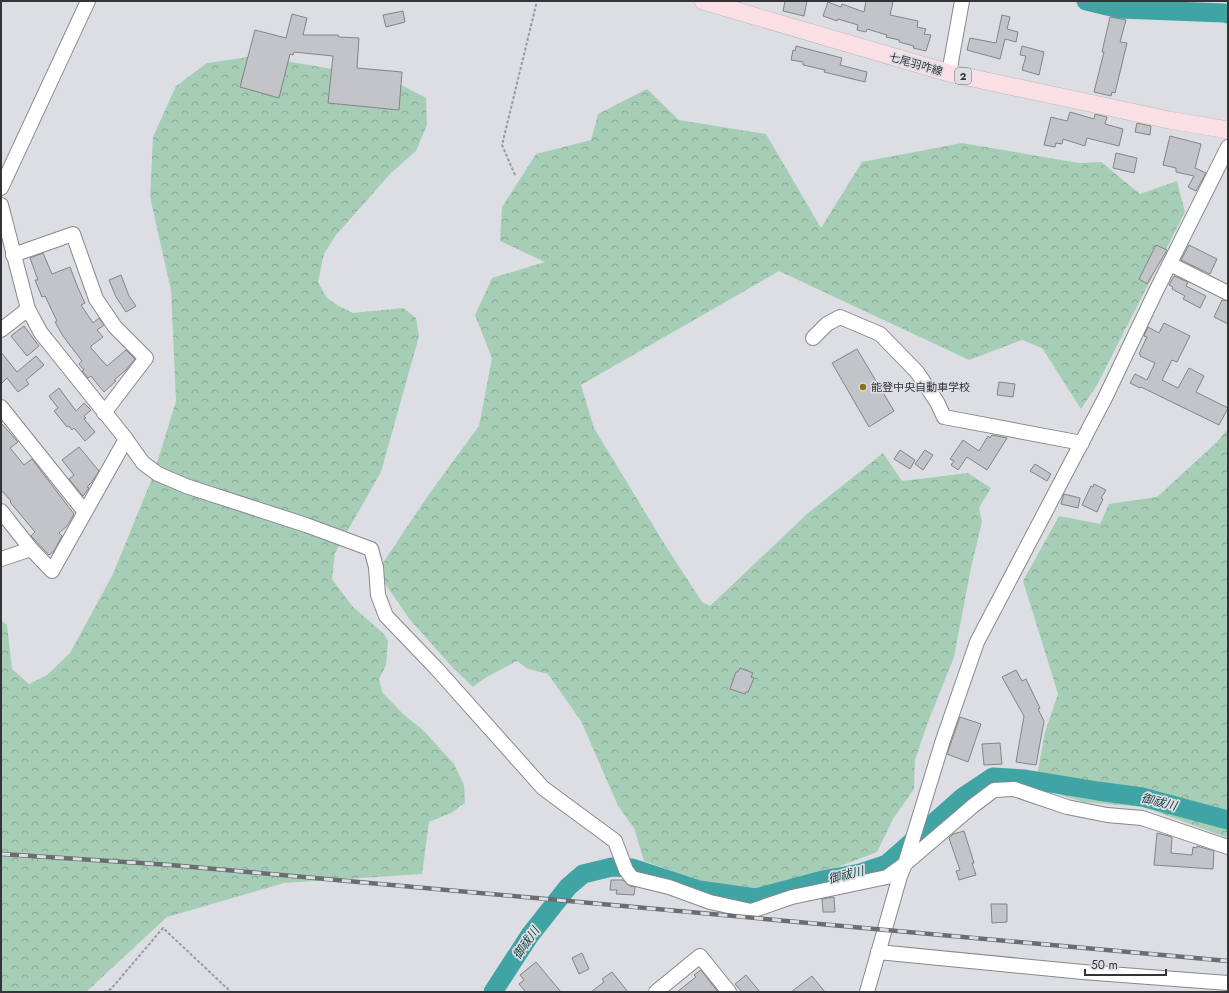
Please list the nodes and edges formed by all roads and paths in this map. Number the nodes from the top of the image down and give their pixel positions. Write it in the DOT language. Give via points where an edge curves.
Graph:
graph roads {
  1 [pos="88,1"];
  2 [pos="537,1"];
  3 [pos="703,1"];
  4 [pos="962,1"];
  5 [pos="949,73"];
  6 [pos="1228,130"];
  7 [pos="1228,147"];
  8 [pos="515,175"];
  9 [pos="1,188"];
  10 [pos="1,205"];
  11 [pos="13,255"];
  12 [pos="1170,264"];
  13 [pos="1228,293"];
  14 [pos="28,309"];
  15 [pos="1,330"];
  16 [pos="814,338"];
  17 [pos="1,407"];
  18 [pos="104,413"];
  19 [pos="126,439"];
  20 [pos="1082,444"];
  21 [pos="1,511"];
  22 [pos="85,512"];
  23 [pos="31,549"];
  24 [pos="1,559"];
  25 [pos="1228,847"];
  26 [pos="905,864"];
  27 [pos="878,952"];
  28 [pos="1228,983"];
  29 [pos="865,989"];
  30 [pos="104,992"];
  31 [pos="231,992"];
  32 [pos="656,992"];
  33 [pos="729,992"];
  1 -- 9 [label="street"];
  2 -- 8 [label="path" via="502,144"];
  3 -- 5 [label="main road, 七尾羽咋線 / 2"];
  4 -- 5 [label="street"];
  5 -- 6 [label="main road, 七尾羽咋線 / 2" via="1169,120"];
  7 -- 12 [label="street"];
  10 -- 11 [label="street"];
  11 -- 14 [label="street"];
  11 -- 18 [label="street" via="73,234 96,299 115,327 146,358"];
  12 -- 13 [label="street"];
  12 -- 20 [label="street"];
  14 -- 15 [label="street"];
  14 -- 18 [label="street" via="41,333"];
  16 -- 20 [label="street" via="827,324 840,317 880,334 917,372 944,417"];
  17 -- 22 [label="street"];
  18 -- 19 [label="street"];
  19 -- 22 [label="street"];
  19 -- 26 [label="street" via="143,463 158,474 186,486 371,549 376,567 378,594 386,616 544,788 615,841 624,866 632,878 669,887 710,902 751,911 792,897 887,877"];
  20 -- 26 [label="street" via="977,642 943,740"];
  21 -- 23 [label="street"];
  22 -- 23 [label="street" via="52,571"];
  23 -- 24 [label="street"];
  25 -- 26 [label="street" via="1142,818 1107,815 1067,807 1014,790 994,790"];
  26 -- 27 [label="street"];
  27 -- 28 [label="street"];
  27 -- 29 [label="street"];
  30 -- 31 [label="path" via="111,989 163,928"];
  32 -- 33 [label="street" via="700,956"];
}
